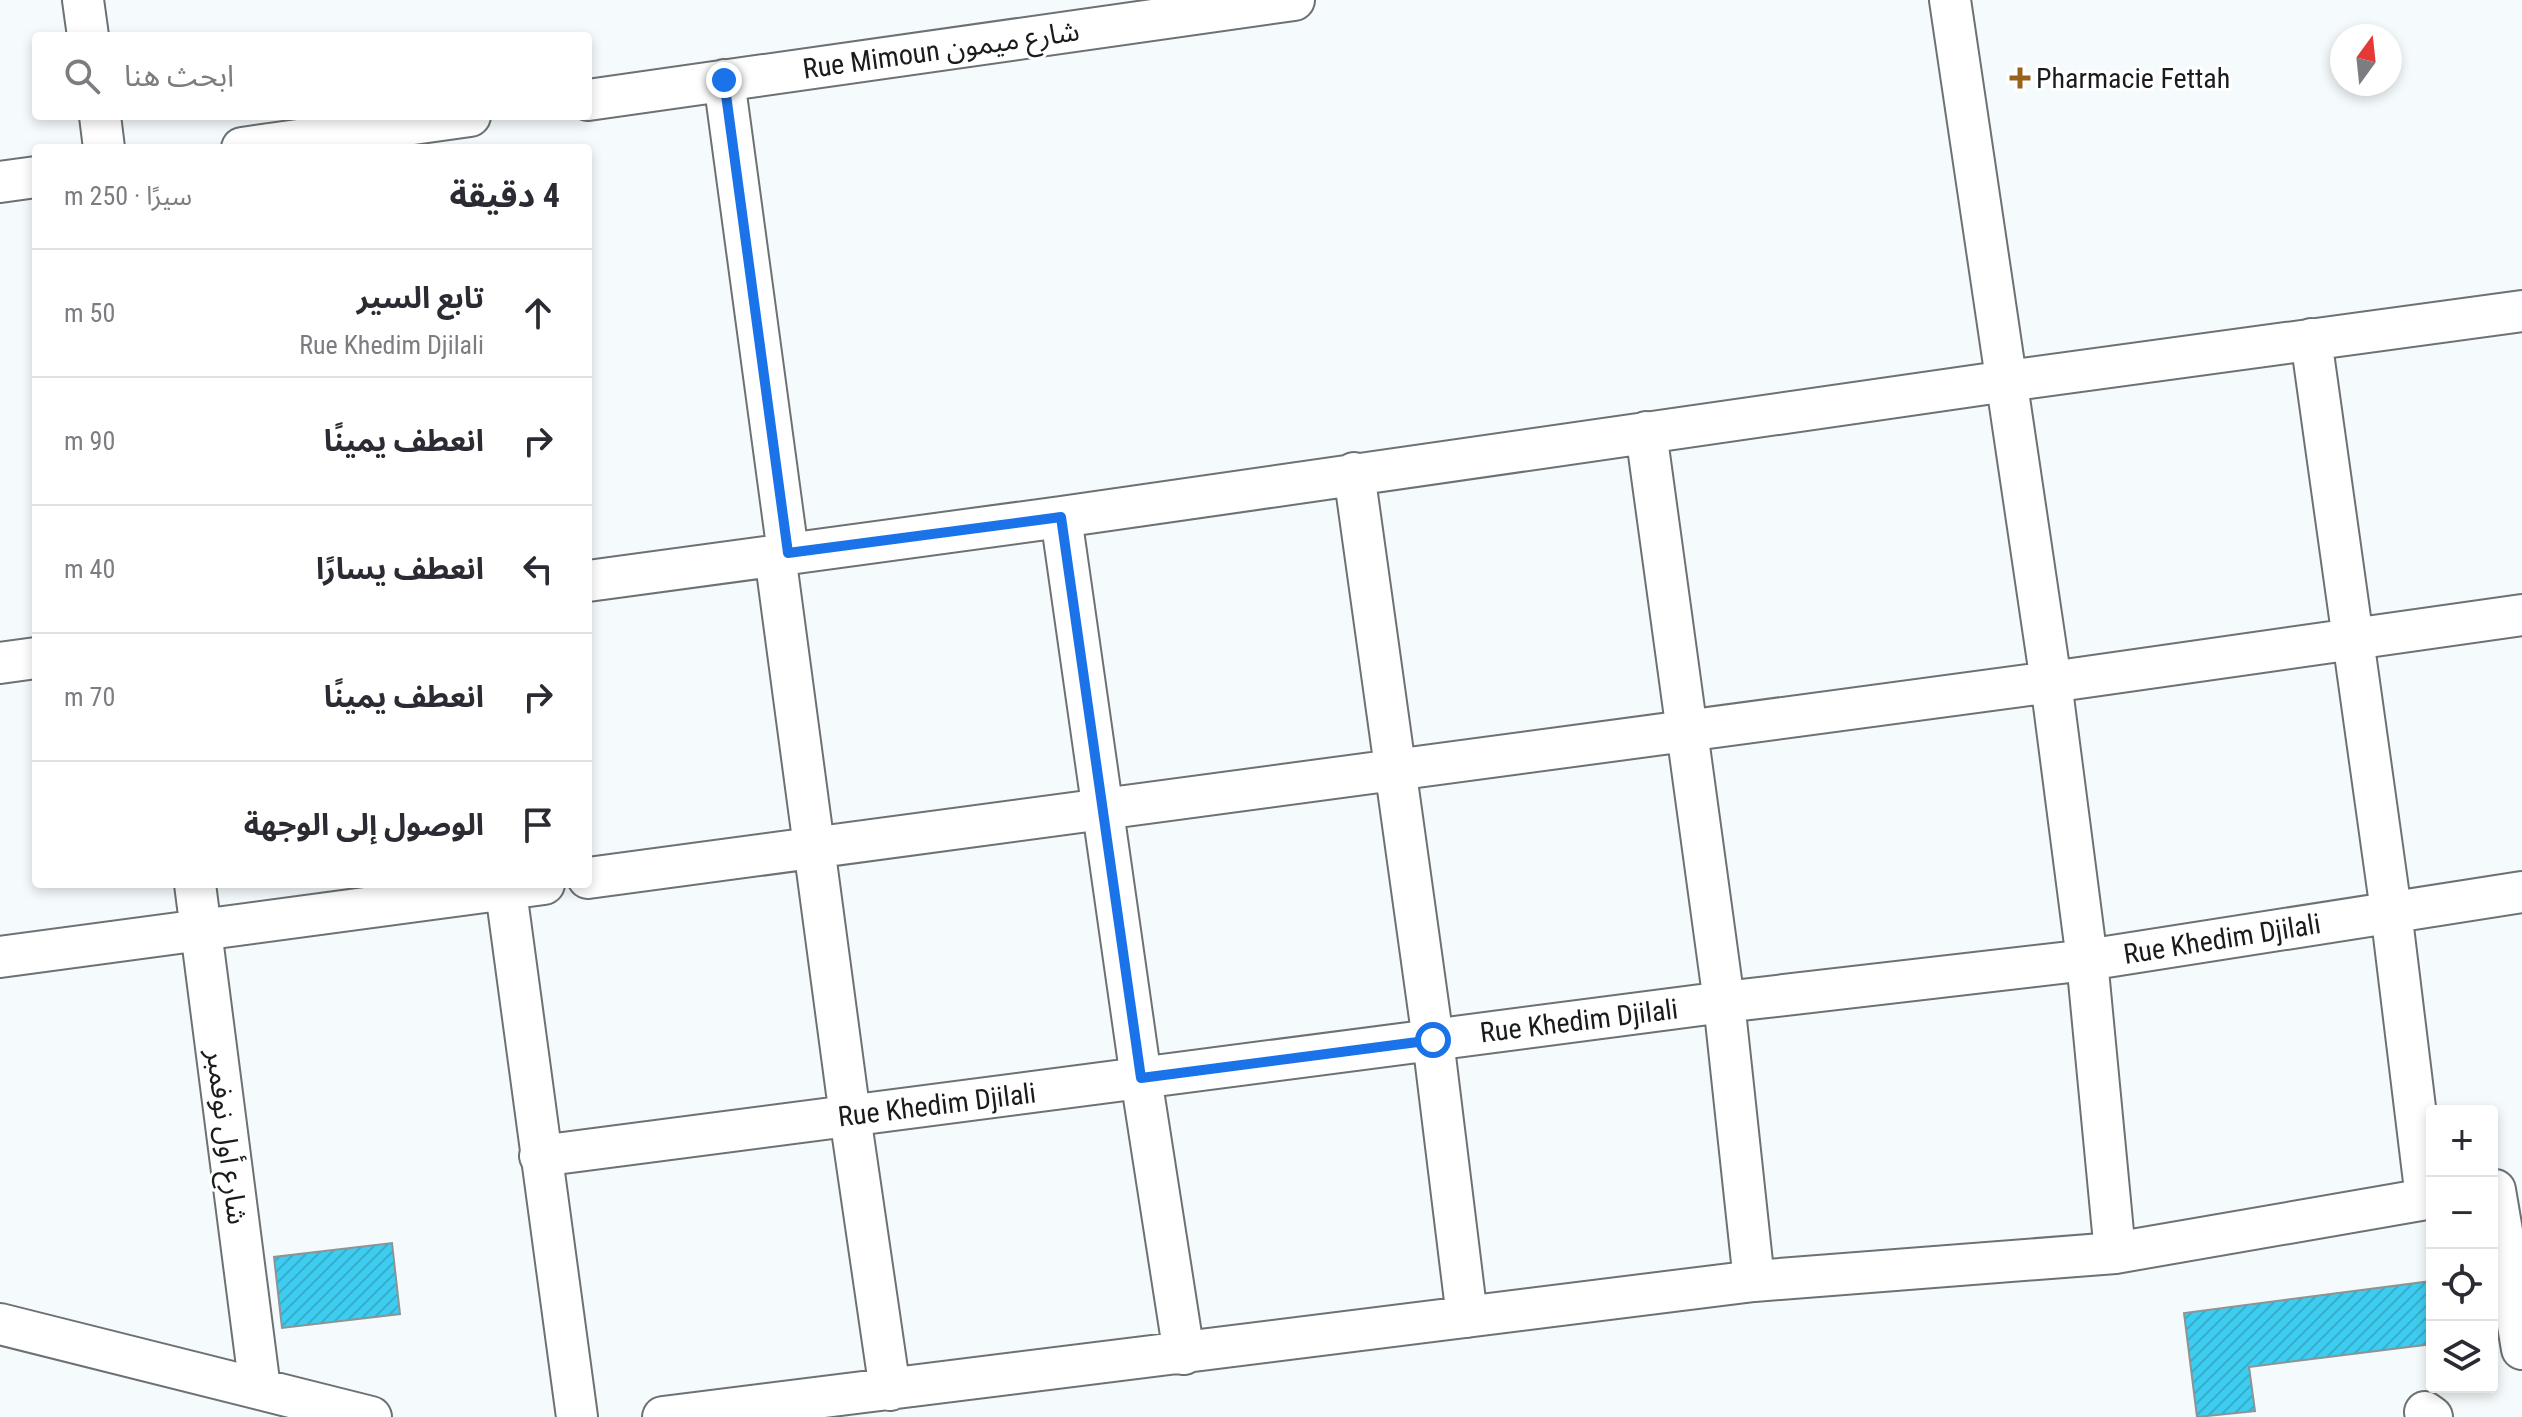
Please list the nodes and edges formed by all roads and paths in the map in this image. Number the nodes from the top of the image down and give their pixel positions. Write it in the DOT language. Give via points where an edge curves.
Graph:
graph roads {
  1 [pos="83,0"];
  2 [pos="1294,0"];
  3 [pos="1950,0"];
  4 [pos="87,32"];
  5 [pos="724,80"];
  6 [pos="592,99"];
  7 [pos="100,120"];
  8 [pos="442,120"];
  9 [pos="104,144"];
  10 [pos="270,144"];
  11 [pos="32,178"];
  12 [pos="0,182"];
  13 [pos="2522,311"];
  14 [pos="2311,339"];
  15 [pos="2007,381"];
  16 [pos="1646,432"];
  17 [pos="1354,473"];
  18 [pos="1061,517"];
  19 [pos="782,554"];
  20 [pos="592,580"];
  21 [pos="2522,615"];
  22 [pos="2354,639"];
  23 [pos="32,659"];
  24 [pos="0,663"];
  25 [pos="2051,682"];
  26 [pos="1689,730"];
  27 [pos="1396,769"];
  28 [pos="1105,809"];
  29 [pos="816,847"];
  30 [pos="592,877"];
  31 [pos="195,888"];
  32 [pos="504,888"];
  33 [pos="518,888"];
  34 [pos="2522,892"];
  35 [pos="2391,911"];
  36 [pos="200,930"];
  37 [pos="0,957"];
  38 [pos="2087,960"];
  39 [pos="1724,1002"];
  40 [pos="1433,1040"];
  41 [pos="1141,1078"];
  42 [pos="850,1116"];
  43 [pos="540,1156"];
  44 [pos="2426,1177"];
  45 [pos="2503,1189"];
  46 [pos="2426,1199"];
  47 [pos="2115,1253"];
  48 [pos="1754,1281"];
  49 [pos="1467,1317"];
  50 [pos="0,1324"];
  51 [pos="2522,1349"];
  52 [pos="1184,1354"];
  53 [pos="260,1389"];
  54 [pos="890,1390"];
  55 [pos="371,1417"];
  56 [pos="577,1417"];
  57 [pos="663,1417"];
  1 -- 4 [label="street"];
  2 -- 5 [label="street, Rue Mimoun شارع ميمون"];
  3 -- 15 [label="street"];
  5 -- 6 [label="street, Rue Mimoun شارع ميمون"];
  5 -- 19 [label="street"];
  7 -- 9 [label="street"];
  8 -- 10 [label="street"];
  11 -- 12 [label="street"];
  13 -- 14 [label="street"];
  14 -- 15 [label="street"];
  14 -- 22 [label="street"];
  15 -- 16 [label="street"];
  15 -- 25 [label="street"];
  16 -- 17 [label="street"];
  16 -- 26 [label="street"];
  17 -- 18 [label="street"];
  17 -- 27 [label="street"];
  18 -- 19 [label="street"];
  18 -- 28 [label="street"];
  19 -- 20 [label="street"];
  19 -- 29 [label="street"];
  21 -- 22 [label="street"];
  22 -- 25 [label="street"];
  22 -- 35 [label="street"];
  23 -- 24 [label="street"];
  25 -- 26 [label="street"];
  25 -- 38 [label="street"];
  26 -- 27 [label="street"];
  26 -- 39 [label="street"];
  27 -- 28 [label="street"];
  27 -- 40 [label="street"];
  28 -- 29 [label="street"];
  28 -- 41 [label="street"];
  29 -- 30 [label="street"];
  29 -- 42 [label="street"];
  31 -- 36 [label="street, شارع أول نوفمبر"];
  32 -- 36 [label="street"];
  33 -- 43 [label="street"];
  34 -- 35 [label="street, Rue Khedim Djilali"];
  35 -- 38 [label="street, Rue Khedim Djilali"];
  35 -- 44 [label="street"];
  36 -- 37 [label="street"];
  36 -- 53 [label="street, شارع أول نوفمبر"];
  38 -- 39 [label="street, Rue Khedim Djilali"];
  38 -- 47 [label="street"];
  39 -- 40 [label="street, Rue Khedim Djilali"];
  39 -- 48 [label="street"];
  40 -- 41 [label="street, Rue Khedim Djilali"];
  40 -- 49 [label="street"];
  41 -- 42 [label="street, Rue Khedim Djilali"];
  41 -- 52 [label="street"];
  42 -- 43 [label="street, Rue Khedim Djilali"];
  42 -- 54 [label="street"];
  43 -- 56 [label="street"];
  45 -- 51 [label="street"];
  46 -- 47 [label="street"];
  47 -- 48 [label="street"];
  48 -- 49 [label="street"];
  49 -- 52 [label="street"];
  50 -- 53 [label="street"];
  52 -- 54 [label="street"];
  53 -- 55 [label="street"];
  54 -- 57 [label="street"];
}
